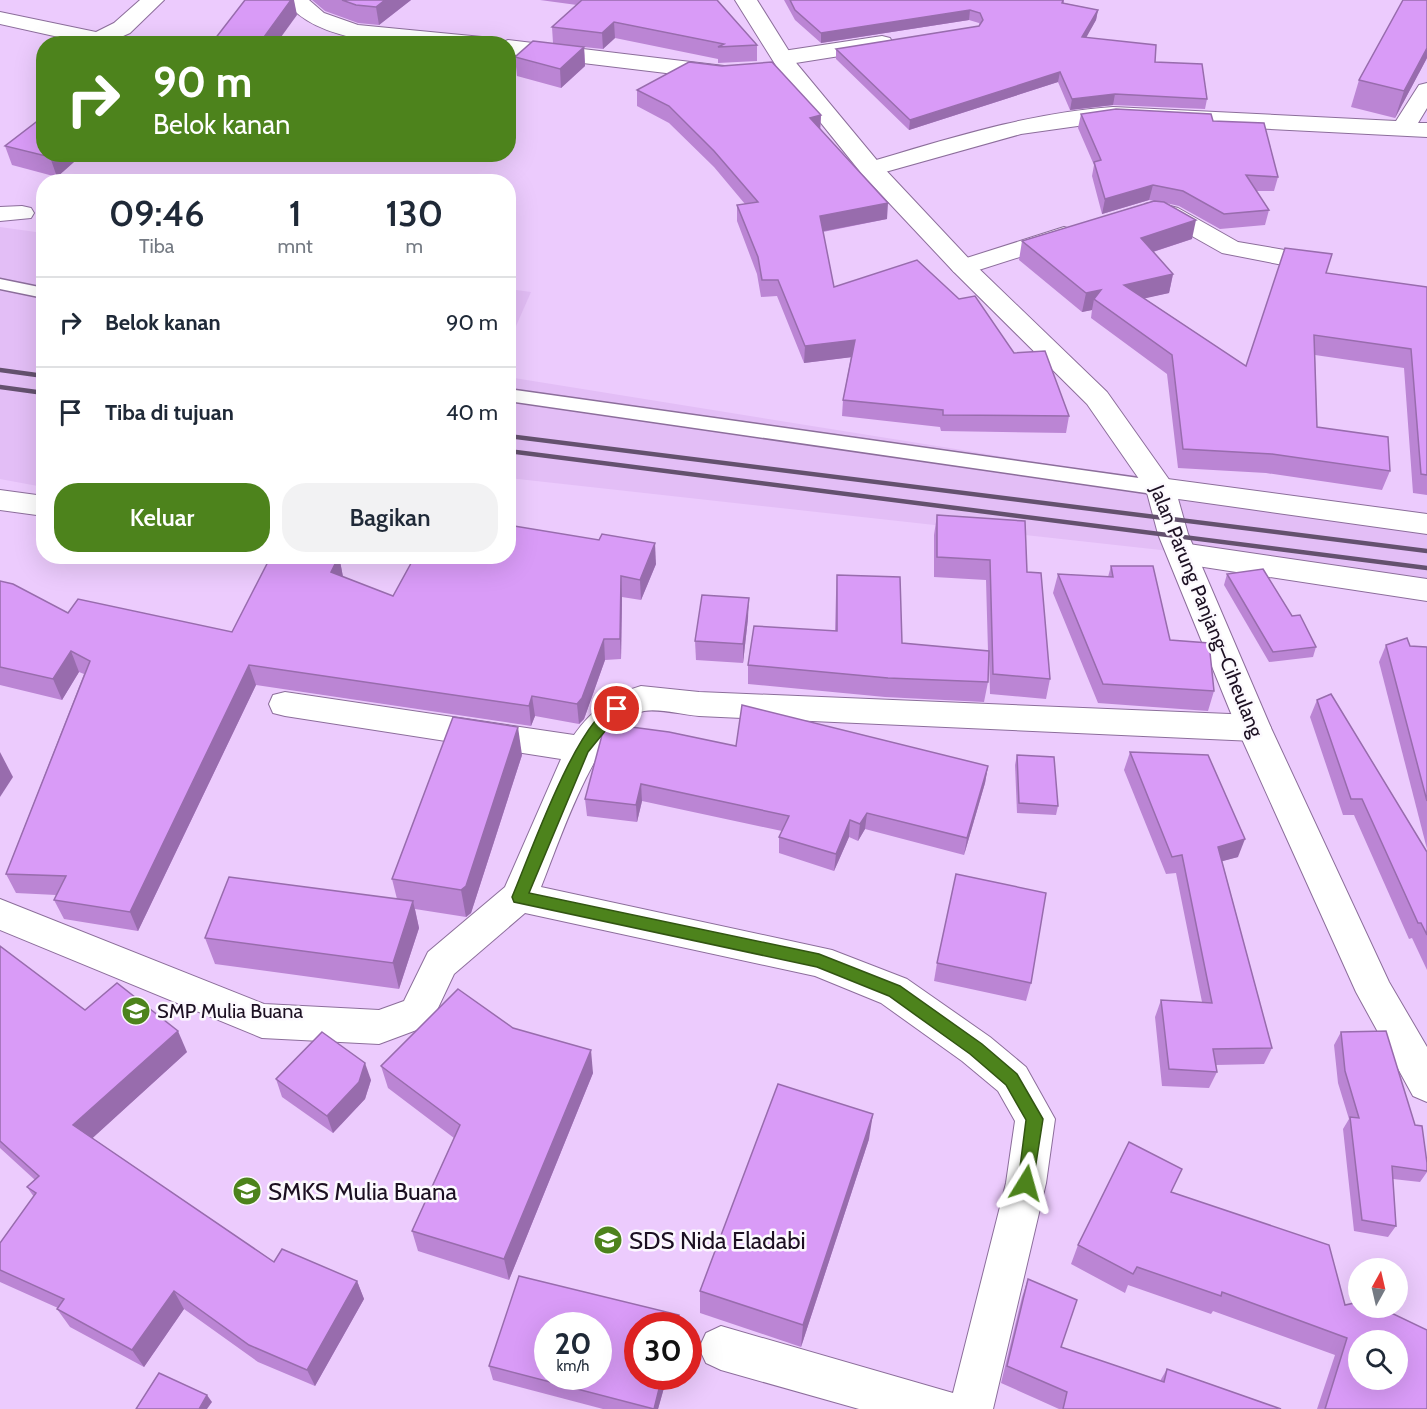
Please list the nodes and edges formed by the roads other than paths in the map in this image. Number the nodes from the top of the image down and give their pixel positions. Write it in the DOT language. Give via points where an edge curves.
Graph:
graph roads {
  1 [pos="153,0"];
  2 [pos="296,0"];
  3 [pos="746,0"];
  4 [pos="0,18"];
  5 [pos="91,36"];
  6 [pos="105,36"];
  7 [pos="404,36"];
  8 [pos="899,40"];
  9 [pos="516,48"];
  10 [pos="770,66"];
  11 [pos="1427,90"];
  12 [pos="1403,128"];
  13 [pos="1427,130"];
  14 [pos="871,169"];
  15 [pos="1128,216"];
  16 [pos="1083,229"];
  17 [pos="1314,263"];
  18 [pos="963,267"];
  19 [pos="0,284"];
  20 [pos="36,291"];
  21 [pos="516,395"];
  22 [pos="1160,488"];
  23 [pos="0,500"];
  24 [pos="36,505"];
  25 [pos="1427,524"];
  26 [pos="1182,554"];
  27 [pos="1427,590"];
  28 [pos="285,704"];
  29 [pos="1254,728"];
  30 [pos="582,749"];
  31 [pos="519,897"];
  32 [pos="0,914"];
  33 [pos="1427,1084"];
  34 [pos="721,1348"];
  35 [pos="938,1409"];
  36 [pos="971,1409"];
  1 -- 6 [label="street" via="122,28"];
  2 -- 7 [label="street" via="316,18 355,31"];
  3 -- 10 [label="street, Jalan Parung Panjang–Ciheulang"];
  4 -- 5 [label="street"];
  8 -- 10 [label="street"];
  9 -- 10 [label="street" via="722,73"];
  10 -- 14 [label="street, Jalan Parung Panjang–Ciheulang"];
  11 -- 12 [label="street"];
  12 -- 13 [label="street"];
  12 -- 14 [label="street" via="1113,114 1070,116 1019,126"];
  14 -- 18 [label="street, Jalan Parung Panjang–Ciheulang"];
  15 -- 17 [label="street" via="1158,210 1231,248"];
  16 -- 18 [label="street"];
  18 -- 22 [label="street, Jalan Parung Panjang–Ciheulang" via="1097,398"];
  19 -- 20 [label="lane"];
  21 -- 22 [label="lane"];
  22 -- 25 [label="street"];
  22 -- 26 [label="street, Jalan Parung Panjang–Ciheulang"];
  23 -- 24 [label="street"];
  26 -- 27 [label="street"];
  26 -- 29 [label="street, Jalan Parung Panjang–Ciheulang"];
  28 -- 30 [label="street"];
  29 -- 30 [label="street" via="641,698 617,709"];
  29 -- 33 [label="street, Jalan Parung Panjang–Ciheulang" via="1375,992"];
  30 -- 31 [label="street"];
  31 -- 32 [label="street" via="441,963 417,1013 380,1027 262,1021"];
  31 -- 36 [label="street" via="819,961 894,991 1012,1079 1035,1119 1026,1183"];
  34 -- 35 [label="street"];
}
